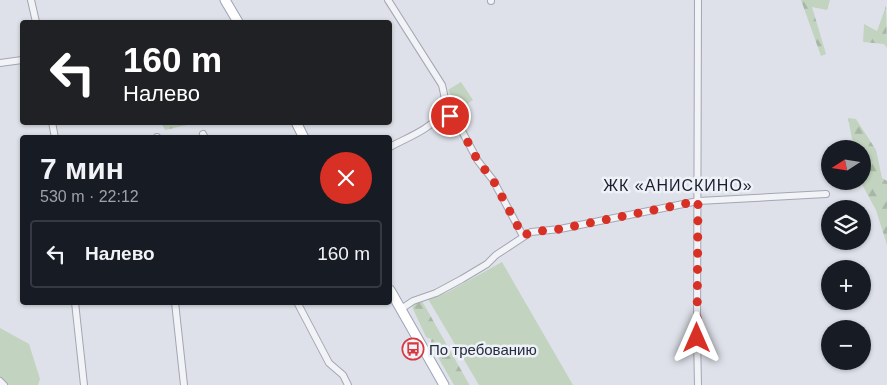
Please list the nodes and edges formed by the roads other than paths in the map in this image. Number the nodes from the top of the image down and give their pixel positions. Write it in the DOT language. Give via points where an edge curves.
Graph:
graph roads {
  1 [pos="31,0"];
  2 [pos="225,0"];
  3 [pos="388,0"];
  4 [pos="698,0"];
  5 [pos="36,20"];
  6 [pos="237,20"];
  7 [pos="20,60"];
  8 [pos="0,63"];
  9 [pos="443,111"];
  10 [pos="392,146"];
  11 [pos="826,194"];
  12 [pos="698,201"];
  13 [pos="523,236"];
  14 [pos="392,293"];
  15 [pos="75,305"];
  16 [pos="175,305"];
  17 [pos="298,305"];
  18 [pos="401,309"];
  19 [pos="0,380"];
  20 [pos="4,385"];
  21 [pos="84,385"];
  22 [pos="184,385"];
  23 [pos="348,385"];
  24 [pos="444,385"];
  25 [pos="698,385"];
  1 -- 5 [label="street"];
  2 -- 6 [label="main road"];
  3 -- 9 [label="street" via="442,85 445,96"];
  4 -- 12 [label="street"];
  7 -- 8 [label="street"];
  9 -- 10 [label="street" via="434,121"];
  9 -- 13 [label="street" via="456,120"];
  11 -- 12 [label="street"];
  12 -- 13 [label="street"];
  12 -- 25 [label="street"];
  13 -- 18 [label="street" via="487,264 436,294"];
  14 -- 18 [label="main road"];
  15 -- 21 [label="street"];
  16 -- 22 [label="street"];
  17 -- 23 [label="street" via="329,363 343,375"];
  18 -- 24 [label="main road"];
  19 -- 20 [label="street"];
}
